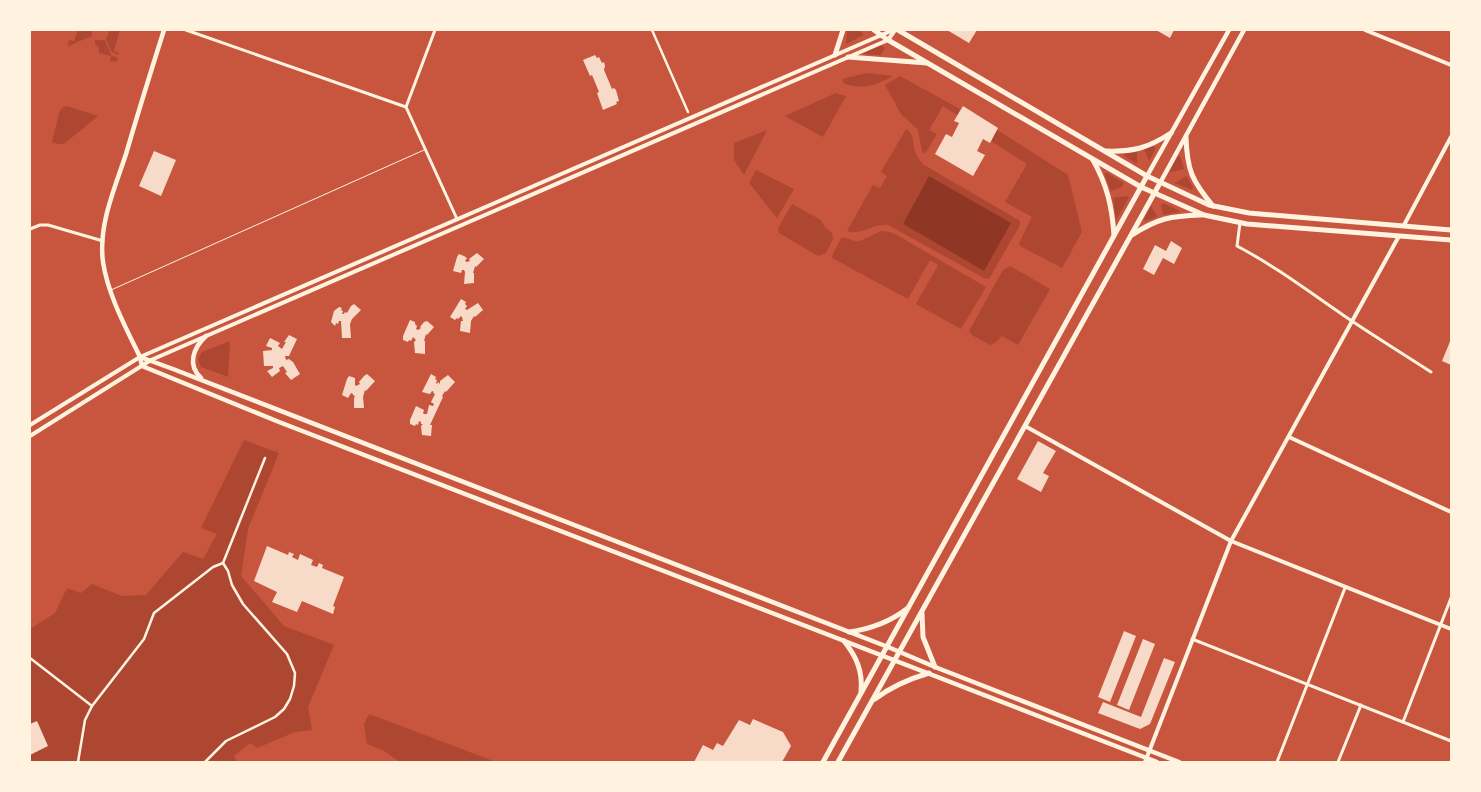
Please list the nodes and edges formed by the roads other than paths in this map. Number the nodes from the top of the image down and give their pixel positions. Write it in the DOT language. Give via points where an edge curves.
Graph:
graph roads {
  1 [pos="164,30"];
  2 [pos="186,30"];
  3 [pos="435,30"];
  4 [pos="652,30"];
  5 [pos="843,30"];
  6 [pos="874,30"];
  7 [pos="895,30"];
  8 [pos="1229,30"];
  9 [pos="1244,30"];
  10 [pos="1365,30"];
  11 [pos="881,35"];
  12 [pos="888,40"];
  13 [pos="838,54"];
  14 [pos="845,58"];
  15 [pos="929,64"];
  16 [pos="1451,65"];
  17 [pos="406,107"];
  18 [pos="688,112"];
  19 [pos="1171,133"];
  20 [pos="1186,137"];
  21 [pos="1451,137"];
  22 [pos="425,150"];
  23 [pos="1103,150"];
  24 [pos="1094,159"];
  25 [pos="1147,176"];
  26 [pos="1160,183"];
  27 [pos="1141,187"];
  28 [pos="1154,194"];
  29 [pos="1211,205"];
  30 [pos="1204,215"];
  31 [pos="457,219"];
  32 [pos="1240,223"];
  33 [pos="1404,225"];
  34 [pos="30,229"];
  35 [pos="1451,230"];
  36 [pos="1114,235"];
  37 [pos="1131,236"];
  38 [pos="1399,236"];
  39 [pos="1451,240"];
  40 [pos="103,241"];
  41 [pos="111,290"];
  42 [pos="1352,321"];
  43 [pos="206,336"];
  44 [pos="140,357"];
  45 [pos="151,360"];
  46 [pos="142,366"];
  47 [pos="1431,372"];
  48 [pos="204,381"];
  49 [pos="233,392"];
  50 [pos="229,401"];
  51 [pos="30,425"];
  52 [pos="1025,426"];
  53 [pos="30,436"];
  54 [pos="1289,437"];
  55 [pos="265,458"];
  56 [pos="1451,512"];
  57 [pos="1231,542"];
  58 [pos="223,563"];
  59 [pos="933,565"];
  60 [pos="944,571"];
  61 [pos="1345,588"];
  62 [pos="1451,598"];
  63 [pos="910,606"];
  64 [pos="922,610"];
  65 [pos="814,618"];
  66 [pos="1440,625"];
  67 [pos="810,628"];
  68 [pos="1451,629"];
  69 [pos="848,632"];
  70 [pos="1192,639"];
  71 [pos="844,641"];
  72 [pos="888,647"];
  73 [pos="899,652"];
  74 [pos="883,655"];
  75 [pos="30,658"];
  76 [pos="895,660"];
  77 [pos="935,667"];
  78 [pos="929,673"];
  79 [pos="1307,684"];
  80 [pos="861,694"];
  81 [pos="872,701"];
  82 [pos="92,706"];
  83 [pos="1361,706"];
  84 [pos="853,709"];
  85 [pos="864,715"];
  86 [pos="1403,722"];
  87 [pos="1451,741"];
  88 [pos="1149,751"];
  89 [pos="1146,760"];
  90 [pos="78,762"];
  91 [pos="205,762"];
  92 [pos="823,762"];
  93 [pos="838,762"];
  94 [pos="1157,762"];
  95 [pos="1179,762"];
  96 [pos="1277,762"];
  97 [pos="1338,762"];
  1 -- 40 [label="main road" via="110,203"];
  2 -- 17 [label="street"];
  3 -- 17 [label="street"];
  4 -- 18 [label="street"];
  5 -- 13 [label="main road"];
  6 -- 11 [label="main road"];
  7 -- 11 [label="street"];
  7 -- 12 [label="street"];
  7 -- 23 [label="main road"];
  8 -- 19 [label="main road"];
  9 -- 20 [label="main road"];
  10 -- 16 [label="street"];
  11 -- 12 [label="main road"];
  11 -- 13 [label="street"];
  12 -- 14 [label="street"];
  12 -- 15 [label="main road"];
  13 -- 14 [label="street"];
  13 -- 31 [label="street"];
  14 -- 15 [label="main road"];
  14 -- 43 [label="street"];
  15 -- 24 [label="main road"];
  17 -- 22 [label="street"];
  19 -- 23 [label="main road" via="1154,144 1126,152"];
  19 -- 25 [label="main road"];
  20 -- 26 [label="main road"];
  20 -- 29 [label="main road" via="1186,158 1191,175"];
  21 -- 33 [label="street"];
  22 -- 31 [label="street"];
  22 -- 41 [label="lane"];
  23 -- 24 [label="main road"];
  23 -- 25 [label="main road"];
  24 -- 27 [label="main road"];
  24 -- 36 [label="main road" via="1109,195"];
  25 -- 26 [label="main road"];
  25 -- 27 [label="main road"];
  26 -- 28 [label="main road"];
  26 -- 29 [label="main road"];
  27 -- 28 [label="main road"];
  27 -- 36 [label="main road"];
  28 -- 30 [label="main road"];
  28 -- 37 [label="main road"];
  29 -- 30 [label="main road"];
  29 -- 33 [label="main road" via="1249,214"];
  30 -- 32 [label="main road"];
  30 -- 37 [label="main road" via="1160,219"];
  31 -- 44 [label="street"];
  32 -- 38 [label="main road"];
  32 -- 42 [label="street" via="1237,246 1290,277"];
  33 -- 35 [label="main road"];
  34 -- 40 [label="street" via="48,224"];
  36 -- 59 [label="main road"];
  37 -- 52 [label="main road"];
  38 -- 39 [label="main road"];
  38 -- 42 [label="street"];
  40 -- 41 [label="main road" via="103,261"];
  41 -- 44 [label="main road"];
  42 -- 47 [label="street"];
  42 -- 54 [label="street"];
  43 -- 45 [label="street"];
  43 -- 48 [label="main road" via="192,358 195,372"];
  44 -- 45 [label="main road"];
  44 -- 46 [label="main road"];
  44 -- 51 [label="street"];
  45 -- 46 [label="street"];
  45 -- 48 [label="main road"];
  46 -- 50 [label="main road"];
  46 -- 53 [label="street"];
  48 -- 49 [label="main road"];
  49 -- 50 [label="main road"];
  49 -- 65 [label="main road"];
  50 -- 67 [label="main road"];
  52 -- 57 [label="street"];
  52 -- 60 [label="main road"];
  54 -- 56 [label="street"];
  54 -- 57 [label="street"];
  55 -- 58 [label="street"];
  57 -- 61 [label="street"];
  57 -- 70 [label="street"];
  58 -- 82 [label="street" via="213,567 154,613 144,639"];
  58 -- 91 [label="street" via="243,604 287,654 295,673 294,686 290,699 275,718 226,741"];
  59 -- 60 [label="main road"];
  59 -- 63 [label="main road"];
  60 -- 64 [label="main road"];
  61 -- 66 [label="street"];
  61 -- 79 [label="street"];
  62 -- 66 [label="street"];
  63 -- 69 [label="main road" via="881,624"];
  63 -- 72 [label="main road"];
  64 -- 73 [label="main road"];
  64 -- 77 [label="main road" via="923,637"];
  65 -- 67 [label="main road"];
  65 -- 69 [label="main road"];
  66 -- 68 [label="street"];
  66 -- 86 [label="street"];
  67 -- 71 [label="main road"];
  69 -- 72 [label="main road"];
  70 -- 79 [label="street"];
  70 -- 88 [label="street"];
  71 -- 74 [label="main road"];
  71 -- 80 [label="main road" via="861,671"];
  72 -- 73 [label="main road"];
  72 -- 74 [label="main road"];
  73 -- 76 [label="main road"];
  73 -- 77 [label="main road"];
  74 -- 76 [label="main road"];
  74 -- 80 [label="main road"];
  75 -- 82 [label="street"];
  76 -- 78 [label="main road"];
  76 -- 81 [label="main road"];
  77 -- 88 [label="main road"];
  78 -- 81 [label="main road" via="903,682"];
  78 -- 89 [label="main road"];
  79 -- 83 [label="street"];
  79 -- 96 [label="street"];
  80 -- 84 [label="main road"];
  81 -- 85 [label="main road"];
  82 -- 90 [label="street" via="85,720"];
  83 -- 86 [label="street"];
  83 -- 97 [label="street"];
  84 -- 85 [label="main road"];
  84 -- 92 [label="main road"];
  85 -- 93 [label="main road"];
  86 -- 87 [label="street"];
  88 -- 89 [label="street"];
  88 -- 95 [label="main road"];
  89 -- 94 [label="main road"];
}
